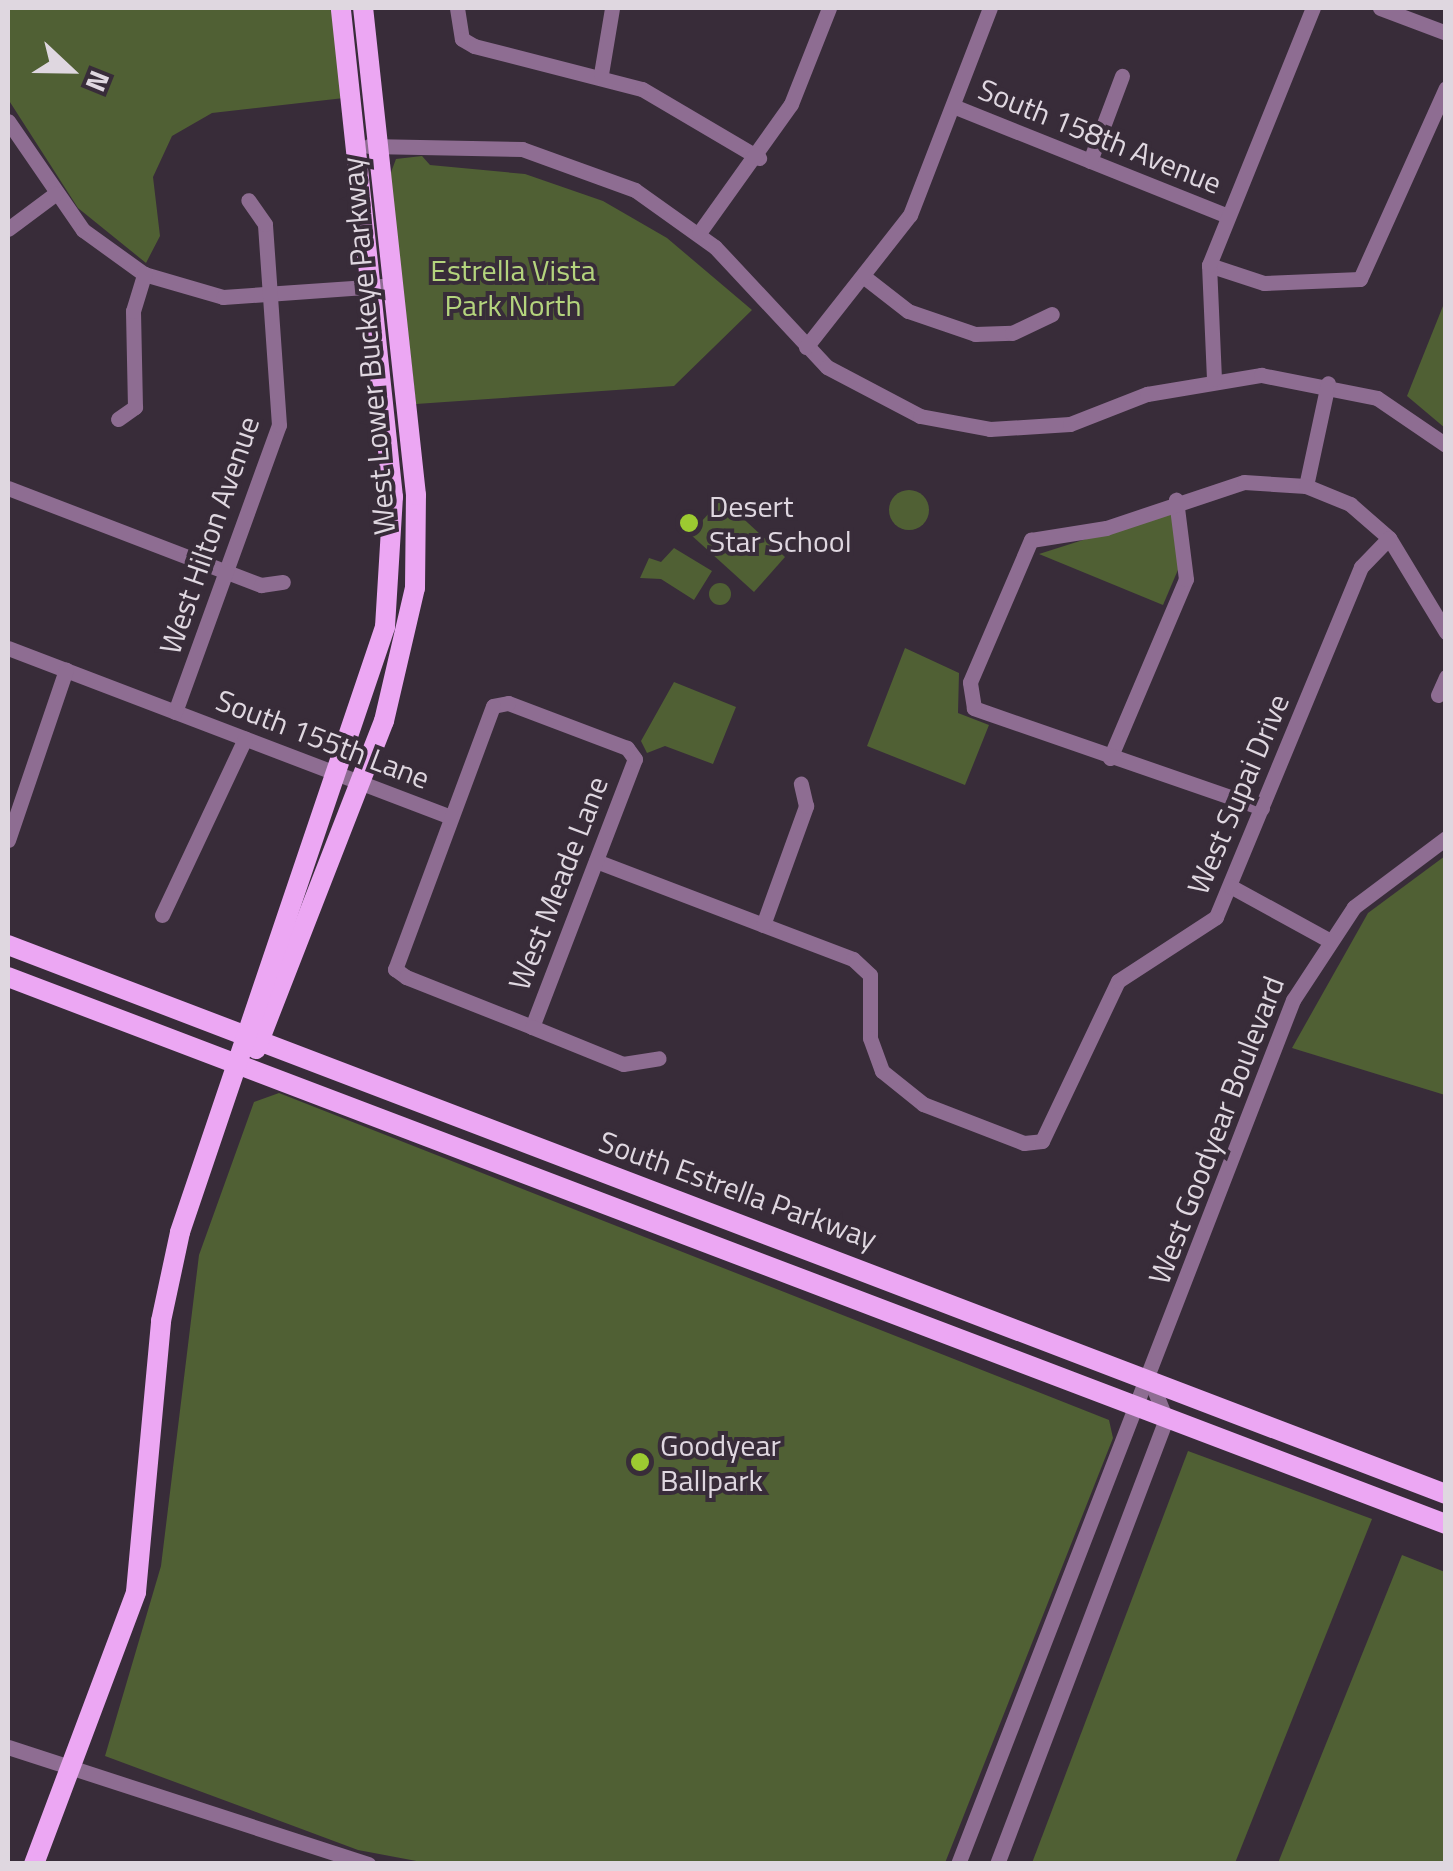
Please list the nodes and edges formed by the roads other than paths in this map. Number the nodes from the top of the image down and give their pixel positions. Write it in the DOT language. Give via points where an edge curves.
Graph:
graph roads {
  1 [pos="342,8"];
  2 [pos="363,8"];
  3 [pos="457,8"];
  4 [pos="612,8"];
  5 [pos="829,8"];
  6 [pos="990,8"];
  7 [pos="1313,8"];
  8 [pos="1380,8"];
  9 [pos="1446,33"];
  10 [pos="600,74"];
  11 [pos="1122,76"];
  12 [pos="1446,88"];
  13 [pos="953,106"];
  14 [pos="8,121"];
  15 [pos="379,145"];
  16 [pos="355,148"];
  17 [pos="760,158"];
  18 [pos="1090,161"];
  19 [pos="55,194"];
  20 [pos="248,200"];
  21 [pos="1228,216"];
  22 [pos="8,229"];
  23 [pos="698,232"];
  24 [pos="1209,266"];
  25 [pos="144,274"];
  26 [pos="863,276"];
  27 [pos="393,285"];
  28 [pos="370,288"];
  29 [pos="270,296"];
  30 [pos="1052,314"];
  31 [pos="806,347"];
  32 [pos="1214,380"];
  33 [pos="1328,383"];
  34 [pos="118,419"];
  35 [pos="1446,445"];
  36 [pos="1306,486"];
  37 [pos="8,488"];
  38 [pos="1176,500"];
  39 [pos="1389,538"];
  40 [pos="228,573"];
  41 [pos="283,582"];
  42 [pos="1446,632"];
  43 [pos="8,648"];
  44 [pos="66,670"];
  45 [pos="1446,677"];
  46 [pos="1438,694"];
  47 [pos="175,712"];
  48 [pos="246,738"];
  49 [pos="1110,758"];
  50 [pos="340,774"];
  51 [pos="361,782"];
  52 [pos="801,784"];
  53 [pos="1262,808"];
  54 [pos="451,817"];
  55 [pos="1446,838"];
  56 [pos="8,840"];
  57 [pos="596,861"];
  58 [pos="1230,886"];
  59 [pos="162,915"];
  60 [pos="763,925"];
  61 [pos="1328,939"];
  62 [pos="8,946"];
  63 [pos="8,977"];
  64 [pos="532,1027"];
  65 [pos="241,1034"];
  66 [pos="263,1043"];
  67 [pos="659,1058"];
  68 [pos="241,1065"];
  69 [pos="1149,1378"];
  70 [pos="1136,1408"];
  71 [pos="1166,1419"];
  72 [pos="1446,1494"];
  73 [pos="1446,1524"];
  74 [pos="8,1747"];
  75 [pos="72,1773"];
  76 [pos="34,1864"];
  77 [pos="368,1864"];
  78 [pos="958,1864"];
  79 [pos="997,1864"];
  1 -- 16 [label="main road, West Lower Buckeye Parkway"];
  2 -- 15 [label="main road, West Lower Buckeye Parkway"];
  3 -- 10 [label="street" via="462,39"];
  4 -- 10 [label="street"];
  5 -- 17 [label="street"];
  6 -- 13 [label="street"];
  7 -- 21 [label="street"];
  8 -- 9 [label="street"];
  10 -- 17 [label="street" via="676,105"];
  11 -- 18 [label="street"];
  12 -- 24 [label="street" via="1360,280 1264,283"];
  13 -- 18 [label="street, South 158th Avenue"];
  13 -- 26 [label="street" via="910,215"];
  14 -- 19 [label="street"];
  15 -- 16 [label="street"];
  15 -- 23 [label="street" via="480,144 549,156 635,190"];
  15 -- 27 [label="main road, West Lower Buckeye Parkway"];
  16 -- 28 [label="main road, West Lower Buckeye Parkway"];
  17 -- 23 [label="street"];
  18 -- 21 [label="street, South 158th Avenue"];
  19 -- 22 [label="street"];
  19 -- 25 [label="street" via="94,240"];
  20 -- 29 [label="street, West Hilton Avenue" via="265,224"];
  21 -- 24 [label="street"];
  23 -- 31 [label="street"];
  24 -- 32 [label="street"];
  25 -- 29 [label="street" via="204,294"];
  25 -- 34 [label="street" via="133,311 135,406"];
  26 -- 30 [label="street" via="908,311 976,334 1012,333"];
  26 -- 31 [label="street"];
  27 -- 28 [label="street"];
  27 -- 51 [label="main road, West Lower Buckeye Parkway" via="416,495 415,588 402,665"];
  28 -- 29 [label="street"];
  28 -- 50 [label="main road, West Lower Buckeye Parkway" via="395,532 378,662"];
  29 -- 40 [label="street, West Hilton Avenue" via="279,425"];
  31 -- 32 [label="street" via="888,405 990,430 1070,424"];
  32 -- 33 [label="street"];
  33 -- 35 [label="street" via="1377,398"];
  33 -- 36 [label="street"];
  36 -- 38 [label="street" via="1244,482"];
  36 -- 39 [label="street" via="1350,504"];
  37 -- 40 [label="street"];
  38 -- 49 [label="street" via="1186,578"];
  38 -- 49 [label="street" via="1106,528 1031,540 970,682 974,708"];
  39 -- 42 [label="street"];
  39 -- 53 [label="street, West Supai Drive" via="1362,567"];
  40 -- 41 [label="street"];
  40 -- 47 [label="street, West Hilton Avenue"];
  43 -- 44 [label="street, South 155th Lane"];
  44 -- 47 [label="street, South 155th Lane"];
  44 -- 56 [label="street"];
  45 -- 46 [label="street"];
  47 -- 48 [label="street, South 155th Lane"];
  48 -- 50 [label="street, South 155th Lane"];
  48 -- 59 [label="street"];
  49 -- 53 [label="street"];
  50 -- 51 [label="street, South 155th Lane"];
  50 -- 65 [label="main road, West Lower Buckeye Parkway"];
  51 -- 54 [label="street, South 155th Lane"];
  51 -- 66 [label="main road, West Lower Buckeye Parkway"];
  52 -- 60 [label="street" via="806,806"];
  53 -- 58 [label="street, West Supai Drive"];
  54 -- 57 [label="street, West Meade Lane" via="492,706 508,702 627,748 635,760"];
  54 -- 64 [label="street" via="395,969"];
  55 -- 61 [label="street, West Goodyear Boulevard" via="1392,872"];
  57 -- 60 [label="street"];
  57 -- 64 [label="street, West Meade Lane"];
  58 -- 60 [label="street, West Supai Drive" via="1216,917 1118,981 1042,1141 1024,1143 922,1104 882,1071 870,1038 870,976 853,958"];
  58 -- 61 [label="street"];
  61 -- 69 [label="street, West Goodyear Boulevard" via="1286,1017"];
  62 -- 65 [label="main road, South Estrella Parkway"];
  63 -- 68 [label="main road, South Estrella Parkway"];
  64 -- 67 [label="street" via="623,1064"];
  65 -- 66 [label="main road, South Estrella Parkway"];
  65 -- 68 [label="main road, West Lower Buckeye Parkway"];
  66 -- 68 [label="main road, West Lower Buckeye Parkway"];
  66 -- 69 [label="main road, South Estrella Parkway"];
  68 -- 70 [label="main road, South Estrella Parkway"];
  68 -- 75 [label="main road, West Lower Buckeye Parkway" via="169,1274 136,1592"];
  69 -- 70 [label="street, West Goodyear Boulevard"];
  69 -- 71 [label="street"];
  69 -- 72 [label="main road, South Estrella Parkway"];
  70 -- 71 [label="main road, South Estrella Parkway"];
  70 -- 78 [label="street"];
  71 -- 73 [label="main road, South Estrella Parkway"];
  71 -- 79 [label="street"];
  74 -- 75 [label="street"];
  75 -- 76 [label="main road, West Lower Buckeye Parkway"];
  75 -- 77 [label="street" via="210,1806"];
}
